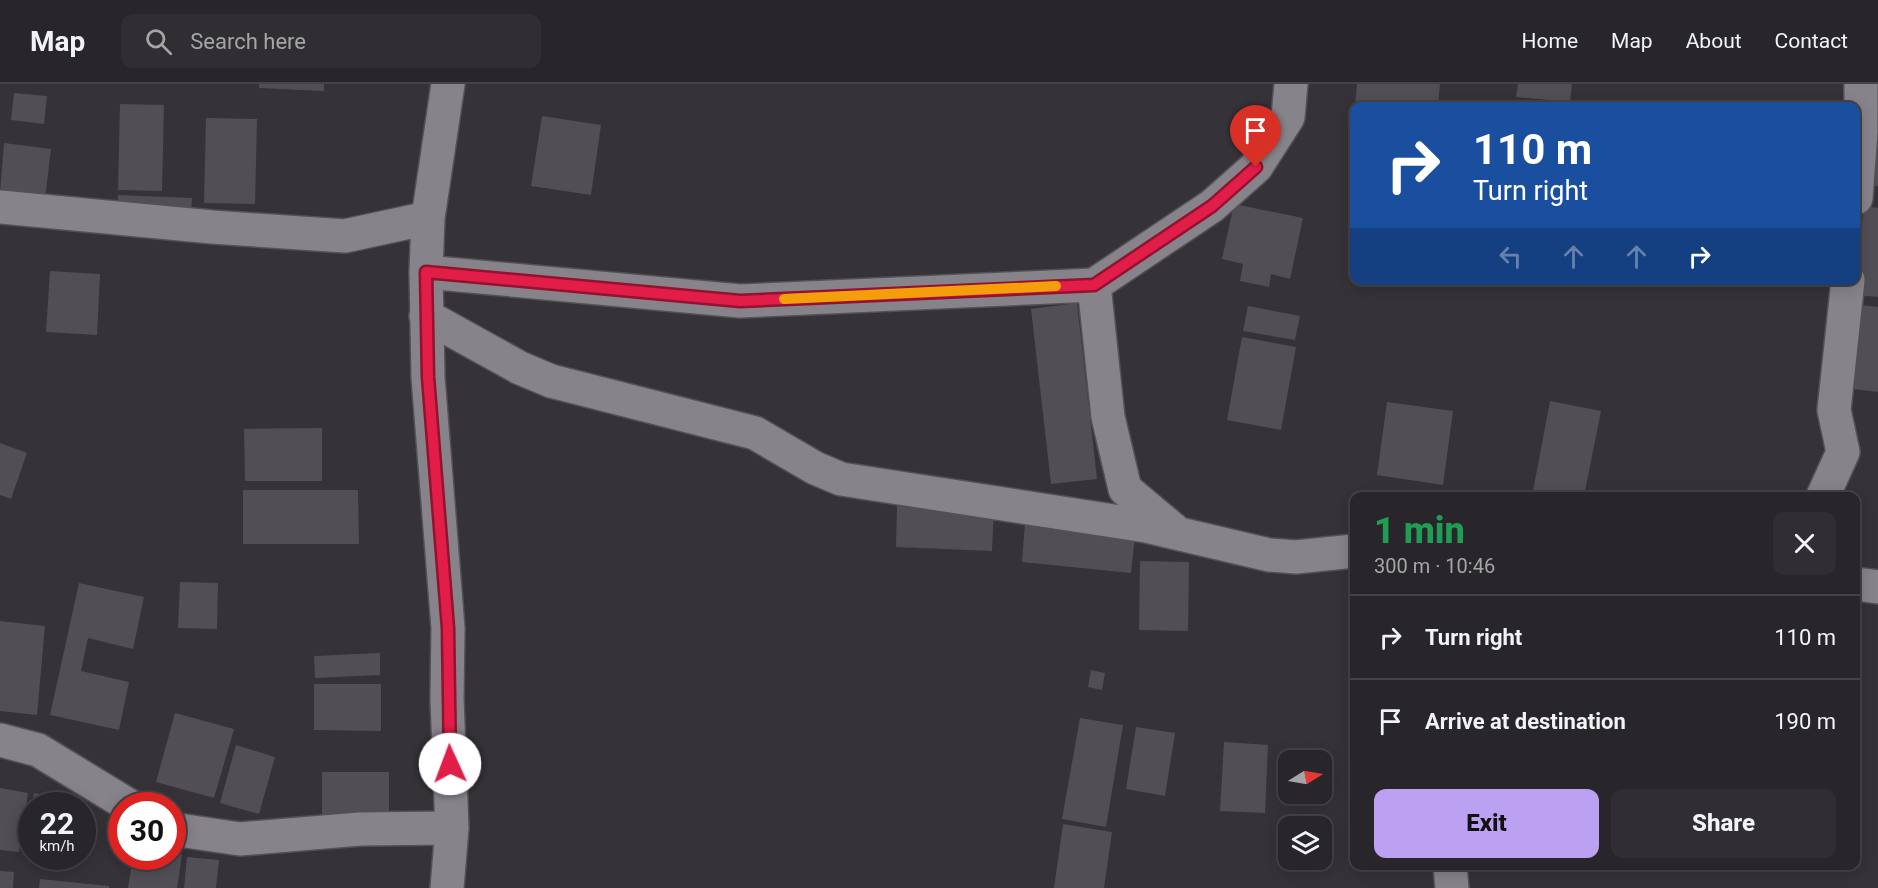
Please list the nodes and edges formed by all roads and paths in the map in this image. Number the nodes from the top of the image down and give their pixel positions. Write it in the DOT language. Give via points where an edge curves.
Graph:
graph roads {
  1 [pos="448,84"];
  2 [pos="1291,84"];
  3 [pos="1862,84"];
  4 [pos="1860,145"];
  5 [pos="0,207"];
  6 [pos="428,218"];
  7 [pos="426,272"];
  8 [pos="1094,285"];
  9 [pos="1847,285"];
  10 [pos="426,316"];
  11 [pos="1825,492"];
  12 [pos="1179,533"];
  13 [pos="1350,551"];
  14 [pos="1860,585"];
  15 [pos="1878,588"];
  16 [pos="0,740"];
  17 [pos="108,793"];
  18 [pos="452,828"];
  19 [pos="186,831"];
  20 [pos="1450,870"];
  21 [pos="447,888"];
  22 [pos="1452,888"];
  1 -- 6 [label="street"];
  2 -- 8 [label="street" via="1288,117 1256,167 1212,206"];
  3 -- 4 [label="street"];
  5 -- 6 [label="street" via="345,236"];
  6 -- 7 [label="street"];
  7 -- 8 [label="street" via="740,301"];
  7 -- 10 [label="street"];
  8 -- 12 [label="street" via="1108,417 1125,489"];
  9 -- 11 [label="street" via="1834,410 1843,452"];
  10 -- 12 [label="street" via="551,381 755,433 841,479"];
  10 -- 18 [label="street" via="448,628"];
  12 -- 13 [label="street" via="1269,555 1296,557"];
  14 -- 15 [label="street"];
  16 -- 17 [label="street" via="38,750"];
  18 -- 19 [label="street" via="360,829 240,839"];
  18 -- 21 [label="street"];
  20 -- 22 [label="street"];
}
